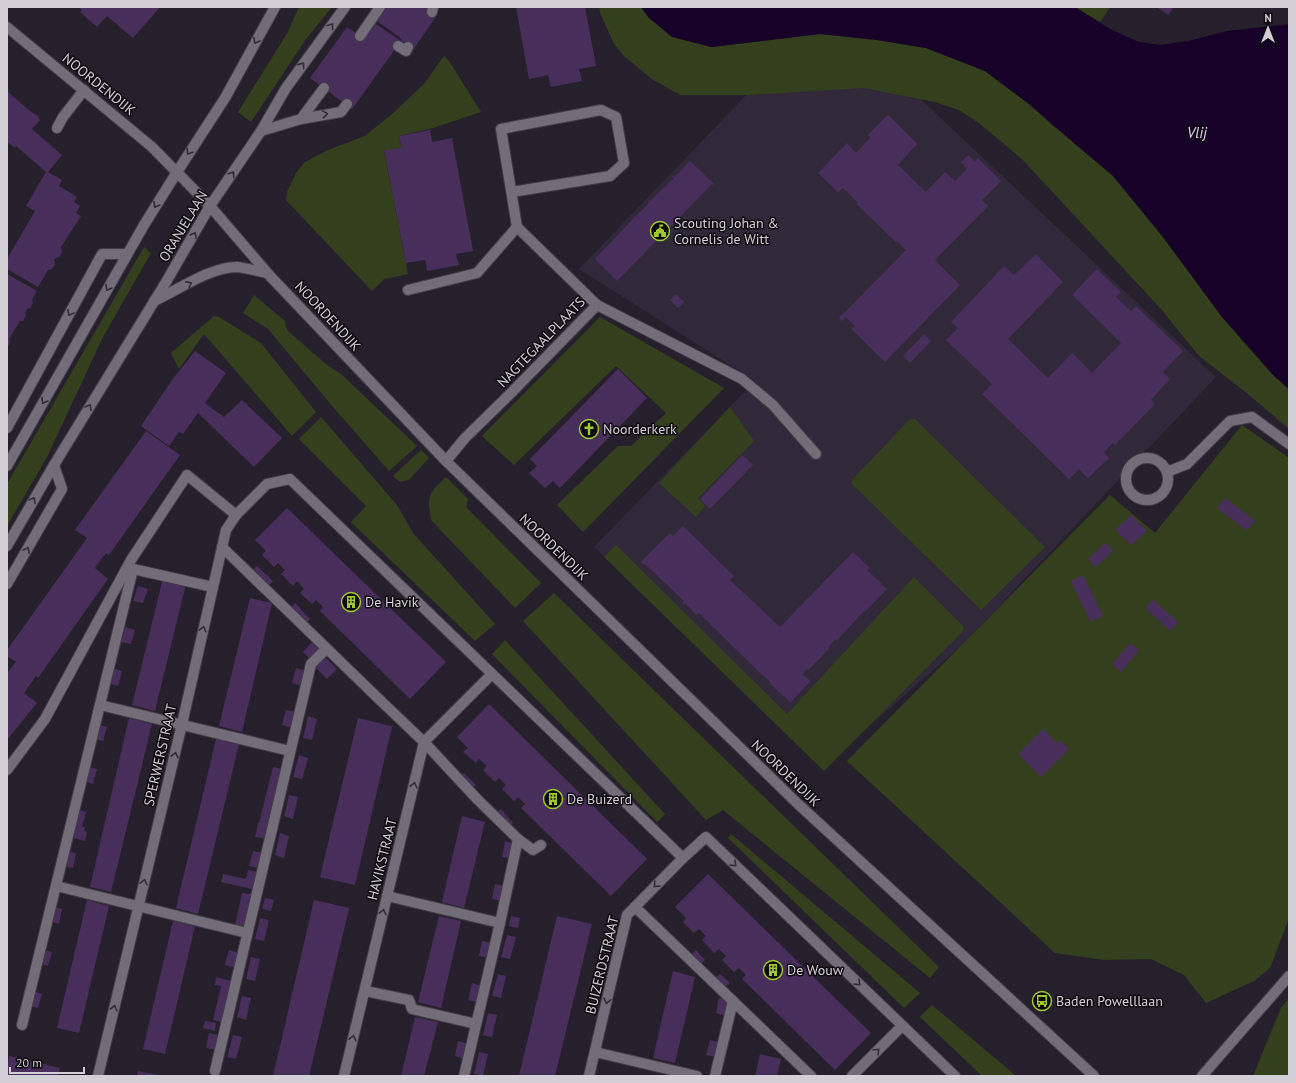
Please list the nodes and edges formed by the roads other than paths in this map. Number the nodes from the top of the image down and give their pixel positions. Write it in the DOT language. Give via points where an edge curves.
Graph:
graph roads {
  1 [pos="275,7"];
  2 [pos="345,7"];
  3 [pos="380,7"];
  4 [pos="7,27"];
  5 [pos="360,36"];
  6 [pos="398,46"];
  7 [pos="408,47"];
  8 [pos="324,88"];
  9 [pos="84,90"];
  10 [pos="347,104"];
  11 [pos="301,118"];
  12 [pos="57,128"];
  13 [pos="261,131"];
  14 [pos="176,172"];
  15 [pos="512,192"];
  16 [pos="210,206"];
  17 [pos="517,227"];
  18 [pos="128,254"];
  19 [pos="268,273"];
  20 [pos="408,290"];
  21 [pos="154,301"];
  22 [pos="597,305"];
  23 [pos="7,428"];
  24 [pos="1289,444"];
  25 [pos="816,454"];
  26 [pos="446,461"];
  27 [pos="54,465"];
  28 [pos="7,466"];
  29 [pos="1167,472"];
  30 [pos="236,515"];
  31 [pos="7,546"];
  32 [pos="222,547"];
  33 [pos="7,584"];
  34 [pos="213,587"];
  35 [pos="326,649"];
  36 [pos="492,674"];
  37 [pos="100,705"];
  38 [pos="182,724"];
  39 [pos="424,742"];
  40 [pos="290,751"];
  41 [pos="7,770"];
  42 [pos="518,839"];
  43 [pos="540,846"];
  44 [pos="683,858"];
  45 [pos="56,886"];
  46 [pos="387,896"];
  47 [pos="138,906"];
  48 [pos="635,907"];
  49 [pos="500,923"];
  50 [pos="247,933"];
  51 [pos="1289,976"];
  52 [pos="365,990"];
  53 [pos="734,1001"];
  54 [pos="476,1024"];
  55 [pos="22,1025"];
  56 [pos="902,1026"];
  57 [pos="595,1052"];
  58 [pos="215,1071"];
  59 [pos="98,1076"];
  60 [pos="344,1076"];
  61 [pos="464,1076"];
  62 [pos="589,1076"];
  63 [pos="697,1076"];
  64 [pos="715,1076"];
  65 [pos="811,1076"];
  66 [pos="852,1076"];
  67 [pos="955,1076"];
  68 [pos="1094,1076"];
  69 [pos="1202,1076"];
  1 -- 14 [label="street, one-way" via="225,98"];
  13 -- 2 [label="street, ORANJELAAN, one-way" via="286,88"];
  3 -- 5 [label="street"];
  4 -- 9 [label="street, NOORDENDIJK"];
  6 -- 7 [label="street" via="406,51"];
  8 -- 11 [label="street"];
  9 -- 12 [label="street"];
  9 -- 14 [label="street, NOORDENDIJK" via="136,133"];
  11 -- 10 [label="street, one-way" via="341,112"];
  11 -- 13 [label="street"];
  16 -- 13 [label="street, ORANJELAAN, one-way"];
  14 -- 16 [label="street, NOORDENDIJK"];
  14 -- 18 [label="street, one-way"];
  15 -- 15 [label="street" via="610,176 624,163 616,117 601,110 501,129"];
  15 -- 17 [label="street"];
  16 -- 19 [label="street, NOORDENDIJK"];
  21 -- 16 [label="street, ORANJELAAN, one-way"];
  17 -- 20 [label="street" via="477,273"];
  17 -- 22 [label="street, NAGTEGAALPLAATS"];
  18 -- 23 [label="street, one-way" via="102,254"];
  18 -- 28 [label="street, one-way"];
  21 -- 19 [label="street, one-way" via="222,269 236,267"];
  19 -- 26 [label="street, NOORDENDIJK"];
  27 -- 21 [label="street, ORANJELAAN, one-way"];
  22 -- 25 [label="street" via="742,379 772,405"];
  22 -- 26 [label="street, NAGTEGAALPLAATS" via="465,438"];
  24 -- 29 [label="street" via="1252,417 1230,421 1187,464"];
  26 -- 68 [label="street, NOORDENDIJK" via="798,804"];
  31 -- 27 [label="street, ORANJELAAN, one-way"];
  33 -- 27 [label="street, one-way" via="62,489"];
  29 -- 29 [label="street" via="1156,460 1142,458 1131,465 1127,473 1128,487 1140,498 1154,499 1166,489"];
  30 -- 32 [label="street, SPERWERSTRAAT" via="226,530"];
  30 -- 36 [label="street, SPERWERSTRAAT" via="268,484 290,479"];
  30 -- 41 [label="street" via="187,475 130,560 45,720"];
  32 -- 34 [label="street, SPERWERSTRAAT"];
  32 -- 35 [label="street"];
  34 -- 37 [label="street" via="133,570"];
  38 -- 34 [label="street, SPERWERSTRAAT, one-way"];
  35 -- 39 [label="street"];
  35 -- 40 [label="street" via="311,664"];
  36 -- 39 [label="street"];
  36 -- 44 [label="street"];
  37 -- 38 [label="street"];
  37 -- 45 [label="street"];
  38 -- 40 [label="street"];
  47 -- 38 [label="street, SPERWERSTRAAT, one-way"];
  39 -- 42 [label="street"];
  46 -- 39 [label="street, HAVIKSTRAAT, one-way"];
  40 -- 50 [label="street"];
  42 -- 43 [label="street" via="533,850"];
  42 -- 49 [label="street"];
  44 -- 48 [label="street, BUIZERDSTRAAT, one-way"];
  44 -- 56 [label="street, one-way" via="706,837"];
  45 -- 47 [label="street"];
  45 -- 55 [label="street"];
  46 -- 49 [label="street"];
  52 -- 46 [label="street, HAVIKSTRAAT, one-way"];
  47 -- 50 [label="street"];
  59 -- 47 [label="street, SPERWERSTRAAT, one-way"];
  48 -- 53 [label="street"];
  48 -- 57 [label="street, BUIZERDSTRAAT, one-way" via="627,915"];
  49 -- 54 [label="street"];
  50 -- 58 [label="street"];
  51 -- 69 [label="street"];
  52 -- 54 [label="street" via="409,1000 412,1009"];
  60 -- 52 [label="street, HAVIKSTRAAT, one-way"];
  53 -- 64 [label="street"];
  53 -- 65 [label="street"];
  54 -- 61 [label="street"];
  66 -- 56 [label="street, one-way"];
  56 -- 67 [label="street"];
  57 -- 62 [label="street, BUIZERDSTRAAT"];
  57 -- 63 [label="street"];
}
